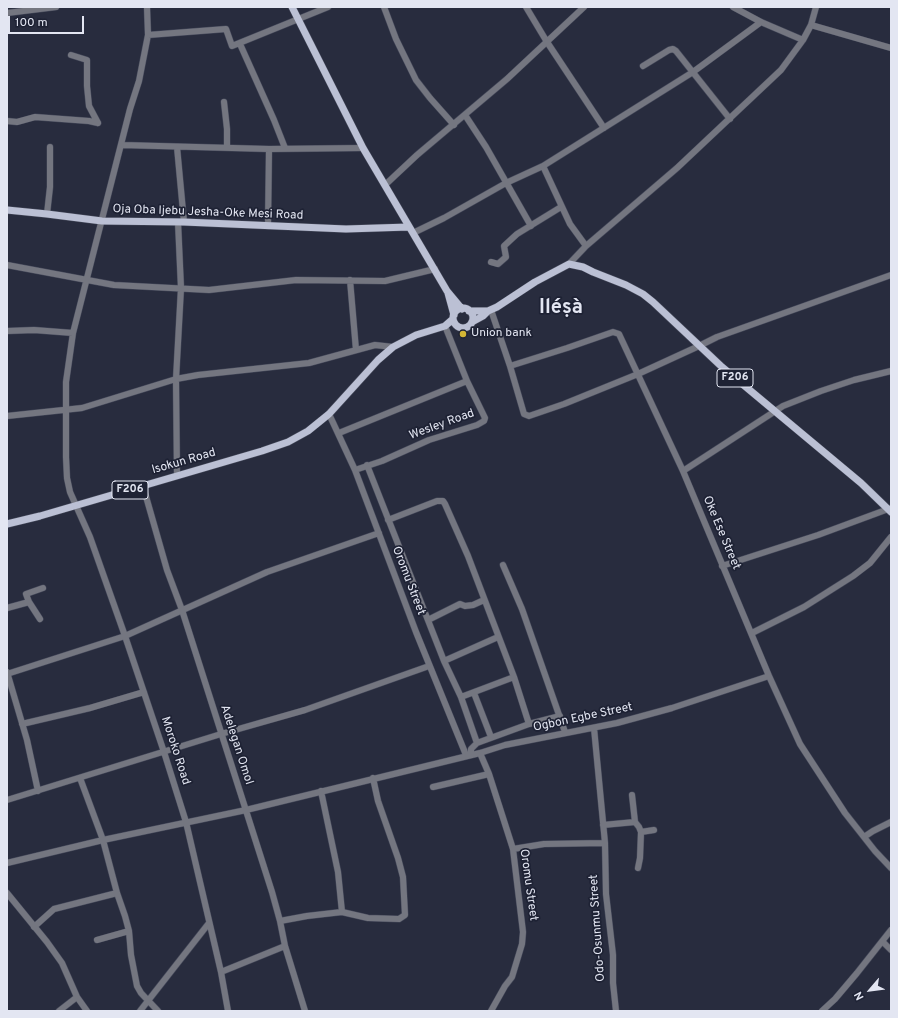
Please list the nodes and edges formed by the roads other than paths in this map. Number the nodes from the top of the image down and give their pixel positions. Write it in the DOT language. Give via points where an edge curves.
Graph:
graph roads {
  1 [pos="47,7"];
  2 [pos="56,7"];
  3 [pos="148,7"];
  4 [pos="292,7"];
  5 [pos="328,7"];
  6 [pos="384,7"];
  7 [pos="526,7"];
  8 [pos="584,7"];
  9 [pos="733,7"];
  10 [pos="816,7"];
  11 [pos="7,13"];
  12 [pos="298,20"];
  13 [pos="761,22"];
  14 [pos="811,25"];
  15 [pos="148,35"];
  16 [pos="803,40"];
  17 [pos="547,42"];
  18 [pos="240,44"];
  19 [pos="891,48"];
  20 [pos="71,55"];
  21 [pos="643,66"];
  22 [pos="694,72"];
  23 [pos="224,102"];
  24 [pos="465,115"];
  25 [pos="730,119"];
  26 [pos="7,121"];
  27 [pos="454,125"];
  28 [pos="604,128"];
  29 [pos="122,145"];
  30 [pos="50,147"];
  31 [pos="177,148"];
  32 [pos="227,148"];
  33 [pos="285,148"];
  34 [pos="363,148"];
  35 [pos="269,149"];
  36 [pos="543,166"];
  37 [pos="506,183"];
  38 [pos="385,185"];
  39 [pos="562,207"];
  40 [pos="7,210"];
  41 [pos="47,214"];
  42 [pos="102,221"];
  43 [pos="181,222"];
  44 [pos="268,226"];
  45 [pos="531,226"];
  46 [pos="411,230"];
  47 [pos="586,246"];
  48 [pos="491,262"];
  49 [pos="569,264"];
  50 [pos="7,265"];
  51 [pos="435,269"];
  52 [pos="891,275"];
  53 [pos="87,280"];
  54 [pos="350,280"];
  55 [pos="181,288"];
  56 [pos="447,290"];
  57 [pos="465,310"];
  58 [pos="489,311"];
  59 [pos="454,317"];
  60 [pos="472,322"];
  61 [pos="445,326"];
  62 [pos="459,327"];
  63 [pos="7,331"];
  64 [pos="73,333"];
  65 [pos="393,346"];
  66 [pos="699,346"];
  67 [pos="356,350"];
  68 [pos="510,366"];
  69 [pos="891,371"];
  70 [pos="638,374"];
  71 [pos="176,379"];
  72 [pos="467,381"];
  73 [pos="65,410"];
  74 [pos="774,411"];
  75 [pos="329,414"];
  76 [pos="7,416"];
  77 [pos="339,433"];
  78 [pos="367,465"];
  79 [pos="355,470"];
  80 [pos="683,471"];
  81 [pos="177,476"];
  82 [pos="143,486"];
  83 [pos="76,505"];
  84 [pos="890,510"];
  85 [pos="388,520"];
  86 [pos="7,524"];
  87 [pos="379,533"];
  88 [pos="891,537"];
  89 [pos="503,565"];
  90 [pos="722,566"];
  91 [pos="43,588"];
  92 [pos="484,600"];
  93 [pos="29,602"];
  94 [pos="7,608"];
  95 [pos="182,610"];
  96 [pos="40,618"];
  97 [pos="428,620"];
  98 [pos="752,633"];
  99 [pos="125,636"];
  100 [pos="498,638"];
  101 [pos="444,661"];
  102 [pos="430,666"];
  103 [pos="7,673"];
  104 [pos="769,676"];
  105 [pos="514,677"];
  106 [pos="144,692"];
  107 [pos="474,693"];
  108 [pos="460,698"];
  109 [pos="560,716"];
  110 [pos="22,724"];
  111 [pos="529,724"];
  112 [pos="594,728"];
  113 [pos="565,732"];
  114 [pos="221,734"];
  115 [pos="491,737"];
  116 [pos="477,743"];
  117 [pos="164,752"];
  118 [pos="480,753"];
  119 [pos="468,755"];
  120 [pos="489,774"];
  121 [pos="80,778"];
  122 [pos="373,778"];
  123 [pos="433,787"];
  124 [pos="38,791"];
  125 [pos="320,791"];
  126 [pos="632,795"];
  127 [pos="7,800"];
  128 [pos="246,810"];
  129 [pos="186,822"];
  130 [pos="635,822"];
  131 [pos="891,822"];
  132 [pos="603,825"];
  133 [pos="654,830"];
  134 [pos="641,832"];
  135 [pos="864,837"];
  136 [pos="103,840"];
  137 [pos="605,843"];
  138 [pos="513,849"];
  139 [pos="7,864"];
  140 [pos="638,868"];
  141 [pos="891,868"];
  142 [pos="7,893"];
  143 [pos="117,893"];
  144 [pos="342,912"];
  145 [pos="280,921"];
  146 [pos="209,923"];
  147 [pos="34,927"];
  148 [pos="891,930"];
  149 [pos="129,931"];
  150 [pos="97,940"];
  151 [pos="883,942"];
  152 [pos="285,946"];
  153 [pos="891,950"];
  154 [pos="220,972"];
  155 [pos="78,997"];
  156 [pos="149,1001"];
  157 [pos="59,1011"];
  158 [pos="88,1011"];
  159 [pos="140,1011"];
  160 [pos="158,1011"];
  161 [pos="228,1011"];
  162 [pos="305,1011"];
  163 [pos="491,1011"];
  164 [pos="616,1011"];
  165 [pos="823,1011"];
  1 -- 2 [label="street"];
  1 -- 11 [label="street"];
  3 -- 15 [label="street, Moroko Road"];
  4 -- 12 [label="main road"];
  5 -- 12 [label="street"];
  6 -- 27 [label="street" via="416,80"];
  7 -- 17 [label="street"];
  8 -- 17 [label="street"];
  9 -- 13 [label="street"];
  10 -- 14 [label="street"];
  12 -- 18 [label="street"];
  12 -- 34 [label="main road"];
  13 -- 16 [label="street"];
  13 -- 22 [label="street"];
  14 -- 16 [label="street"];
  14 -- 19 [label="street"];
  15 -- 18 [label="street" via="226,29 232,46"];
  15 -- 29 [label="street, Moroko Road"];
  16 -- 25 [label="street" via="781,70"];
  17 -- 24 [label="street"];
  17 -- 28 [label="street"];
  18 -- 33 [label="street"];
  20 -- 26 [label="street" via="86,60 89,106 98,123 89,120 35,117 17,122"];
  21 -- 22 [label="street" via="673,49"];
  22 -- 25 [label="street"];
  22 -- 28 [label="street"];
  23 -- 32 [label="street"];
  24 -- 27 [label="street"];
  24 -- 37 [label="street"];
  25 -- 47 [label="street"];
  27 -- 38 [label="street"];
  28 -- 36 [label="street"];
  29 -- 31 [label="street"];
  29 -- 42 [label="street, Moroko Road"];
  30 -- 41 [label="street"];
  31 -- 32 [label="street"];
  31 -- 43 [label="street"];
  32 -- 35 [label="street"];
  33 -- 34 [label="street"];
  33 -- 35 [label="street"];
  34 -- 38 [label="main road"];
  35 -- 44 [label="street"];
  36 -- 37 [label="street"];
  36 -- 39 [label="street"];
  37 -- 45 [label="street"];
  37 -- 46 [label="street" via="444,218"];
  38 -- 46 [label="main road"];
  39 -- 45 [label="street"];
  39 -- 47 [label="street" via="570,224"];
  40 -- 41 [label="main road, Oja Oba Ijebu Jesha-Oke Mesi Road"];
  41 -- 42 [label="main road, Oja Oba Ijebu Jesha-Oke Mesi Road"];
  42 -- 43 [label="main road, Oja Oba Ijebu Jesha-Oke Mesi Road"];
  42 -- 53 [label="street, Moroko Road"];
  43 -- 44 [label="main road, Oja Oba Ijebu Jesha-Oke Mesi Road"];
  43 -- 55 [label="street"];
  44 -- 46 [label="main road, Oja Oba Ijebu Jesha-Oke Mesi Road"];
  45 -- 48 [label="street" via="506,243 506,257 498,264"];
  46 -- 51 [label="main road"];
  47 -- 49 [label="street"];
  49 -- 58 [label="main road, F206"];
  49 -- 66 [label="main road, F206" via="626,284 643,294"];
  50 -- 53 [label="street"];
  51 -- 54 [label="street" via="385,281"];
  51 -- 56 [label="main road"];
  52 -- 66 [label="street" via="717,337"];
  53 -- 55 [label="street" via="114,285"];
  53 -- 64 [label="street, Moroko Road"];
  54 -- 55 [label="street" via="296,280 209,290"];
  54 -- 67 [label="street"];
  55 -- 71 [label="street"];
  56 -- 57 [label="main road"];
  56 -- 59 [label="main road"];
  57 -- 58 [label="main road"];
  57 -- 59 [label="main road, F206" via="458,310"];
  57 -- 60 [label="main road" via="473,317"];
  58 -- 60 [label="main road, F206"];
  58 -- 68 [label="street"];
  59 -- 61 [label="main road, F206"];
  59 -- 62 [label="main road" via="455,324"];
  60 -- 62 [label="main road, F206" via="466,328"];
  61 -- 62 [label="main road, F206"];
  61 -- 65 [label="main road, F206" via="416,335"];
  61 -- 72 [label="street, Wesley Road"];
  63 -- 64 [label="street"];
  64 -- 73 [label="street, Moroko Road"];
  65 -- 67 [label="street" via="375,345"];
  65 -- 75 [label="main road, F206"];
  66 -- 70 [label="street"];
  66 -- 74 [label="main road, F206"];
  67 -- 71 [label="street" via="308,363"];
  68 -- 70 [label="street, Oke Ese Street" via="617,332"];
  68 -- 70 [label="street" via="524,414 529,416"];
  69 -- 74 [label="street" via="854,380 802,398"];
  70 -- 80 [label="street, Oke Ese Street"];
  71 -- 73 [label="street" via="82,408"];
  71 -- 81 [label="street"];
  72 -- 77 [label="street"];
  72 -- 78 [label="street, Wesley Road" via="485,418 484,421"];
  73 -- 76 [label="street"];
  73 -- 83 [label="street, Moroko Road" via="68,478 70,492"];
  74 -- 80 [label="street"];
  74 -- 84 [label="main road, F206"];
  75 -- 77 [label="street, Oromu Street"];
  75 -- 81 [label="main road, Isokun Road / F206" via="298,437 262,451"];
  77 -- 79 [label="street, Oromu Street"];
  78 -- 79 [label="street, Wesley Road"];
  78 -- 85 [label="street"];
  79 -- 87 [label="street, Oromu Street"];
  80 -- 90 [label="street, Oke Ese Street"];
  81 -- 82 [label="main road, Isokun Road / F206"];
  82 -- 83 [label="main road, Isokun Road / F206"];
  82 -- 95 [label="street, Adelegan Omol" via="167,570"];
  83 -- 86 [label="main road, Isokun Road / F206"];
  83 -- 99 [label="street, Moroko Road"];
  84 -- 90 [label="street"];
  85 -- 92 [label="street" via="443,501"];
  85 -- 97 [label="street"];
  87 -- 95 [label="street" via="267,572"];
  87 -- 102 [label="street, Oromu Street"];
  88 -- 98 [label="street" via="870,563 853,576 804,607"];
  89 -- 109 [label="street" via="522,609"];
  90 -- 98 [label="street, Oke Ese Street"];
  91 -- 93 [label="street" via="26,594"];
  92 -- 97 [label="street" via="473,605 460,604"];
  92 -- 100 [label="street"];
  93 -- 94 [label="street"];
  93 -- 96 [label="street"];
  95 -- 99 [label="street"];
  95 -- 114 [label="street, Adelegan Omol"];
  97 -- 101 [label="street"];
  98 -- 104 [label="street, Oke Ese Street"];
  99 -- 103 [label="street"];
  99 -- 106 [label="street, Moroko Road"];
  100 -- 101 [label="street"];
  100 -- 105 [label="street"];
  101 -- 108 [label="street"];
  102 -- 114 [label="street" via="336,700"];
  102 -- 119 [label="street, Oromu Street"];
  103 -- 110 [label="street"];
  104 -- 112 [label="street, Ogbon Egbe Street" via="664,710"];
  104 -- 135 [label="street, Oke Ese Street" via="807,756"];
  105 -- 107 [label="street"];
  105 -- 111 [label="street"];
  106 -- 110 [label="street"];
  106 -- 117 [label="street, Moroko Road"];
  107 -- 108 [label="street"];
  107 -- 115 [label="street"];
  108 -- 116 [label="street"];
  109 -- 111 [label="street"];
  109 -- 113 [label="street"];
  110 -- 124 [label="street"];
  111 -- 115 [label="street"];
  112 -- 113 [label="street, Ogbon Egbe Street"];
  112 -- 132 [label="street, Odo-Osunmu Street"];
  113 -- 118 [label="street, Ogbon Egbe Street"];
  114 -- 117 [label="street"];
  114 -- 128 [label="street, Adelegan Omol"];
  115 -- 116 [label="street"];
  116 -- 119 [label="street"];
  117 -- 121 [label="street"];
  117 -- 129 [label="street, Moroko Road"];
  118 -- 119 [label="street, Ogbon Egbe Street"];
  118 -- 120 [label="street, Oromu Street"];
  119 -- 122 [label="street, Ogbon Egbe Street"];
  120 -- 123 [label="street"];
  120 -- 138 [label="street, Oromu Street"];
  121 -- 124 [label="street"];
  121 -- 136 [label="street"];
  122 -- 125 [label="street"];
  122 -- 144 [label="street" via="403,877 405,914 399,919 368,918"];
  124 -- 127 [label="street"];
  125 -- 128 [label="street"];
  125 -- 144 [label="street" via="338,872"];
  126 -- 130 [label="street"];
  128 -- 129 [label="street"];
  128 -- 145 [label="street, Adelegan Omol"];
  129 -- 136 [label="street"];
  129 -- 146 [label="street, Moroko Road"];
  130 -- 132 [label="street"];
  130 -- 134 [label="street"];
  131 -- 135 [label="street"];
  132 -- 137 [label="street, Odo-Osunmu Street"];
  133 -- 134 [label="street"];
  134 -- 140 [label="street"];
  135 -- 141 [label="street"];
  136 -- 139 [label="street"];
  136 -- 143 [label="street"];
  137 -- 138 [label="street" via="544,844"];
  137 -- 164 [label="street, Odo-Osunmu Street" via="606,894"];
  138 -- 163 [label="street, Oromu Street" via="523,932 522,944 512,977"];
  142 -- 147 [label="street"];
  143 -- 147 [label="street" via="54,909"];
  143 -- 149 [label="street"];
  144 -- 145 [label="street"];
  145 -- 152 [label="street, Adelegan Omol"];
  146 -- 154 [label="street, Moroko Road"];
  146 -- 156 [label="street"];
  147 -- 155 [label="street" via="62,963"];
  148 -- 151 [label="street"];
  149 -- 150 [label="street"];
  149 -- 156 [label="street" via="135,979 141,993"];
  151 -- 153 [label="street"];
  151 -- 165 [label="street"];
  152 -- 154 [label="street"];
  152 -- 162 [label="street, Adelegan Omol"];
  154 -- 161 [label="street, Moroko Road"];
  155 -- 157 [label="street"];
  155 -- 158 [label="street"];
  156 -- 159 [label="street"];
  156 -- 160 [label="street"];
}
